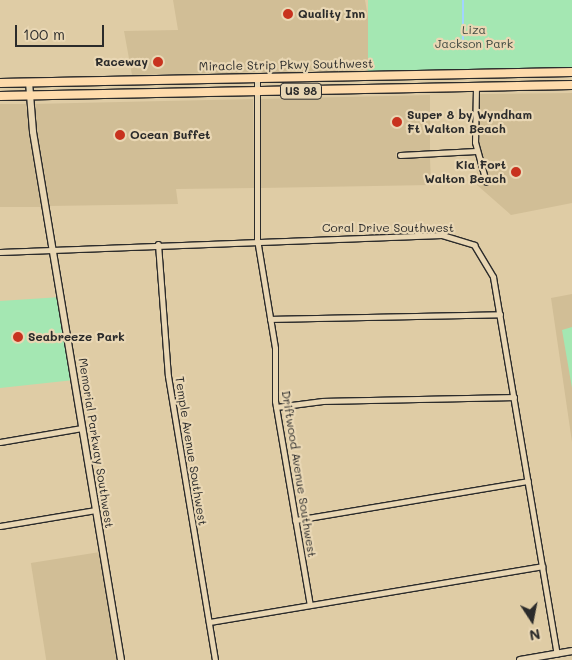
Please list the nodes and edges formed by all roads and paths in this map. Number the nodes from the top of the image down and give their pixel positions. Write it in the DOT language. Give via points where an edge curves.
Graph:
graph roads {
  1 [pos="572,72"];
  2 [pos="257,77"];
  3 [pos="29,82"];
  4 [pos="0,83"];
  5 [pos="572,85"];
  6 [pos="476,87"];
  7 [pos="257,91"];
  8 [pos="0,96"];
  9 [pos="29,96"];
  10 [pos="476,151"];
  11 [pos="400,155"];
  12 [pos="486,182"];
  13 [pos="257,239"];
  14 [pos="158,244"];
  15 [pos="53,250"];
  16 [pos="0,252"];
  17 [pos="500,314"];
  18 [pos="270,319"];
  19 [pos="514,397"];
  20 [pos="276,407"];
  21 [pos="82,428"];
  22 [pos="0,442"];
  23 [pos="528,481"];
  24 [pos="96,510"];
  25 [pos="295,520"];
  26 [pos="0,526"];
  27 [pos="542,566"];
  28 [pos="310,605"];
  29 [pos="209,622"];
  30 [pos="572,651"];
  31 [pos="557,654"];
  32 [pos="120,660"];
  33 [pos="215,660"];
  34 [pos="520,660"];
  1 -- 2 [label="highway, Miracle Strip Pkwy Southwest / US 98"];
  2 -- 3 [label="highway, Miracle Strip Pkwy Southwest / US 98"];
  2 -- 7 [label="street, Driftwood Avenue Southwest"];
  3 -- 4 [label="highway, Miracle Strip Pkwy Southwest / US 98"];
  3 -- 9 [label="street, Memorial Parkway Southwest"];
  5 -- 6 [label="highway, Miracle Strip Pkwy Southwest / US 98"];
  6 -- 7 [label="highway, Miracle Strip Pkwy Southwest / US 98"];
  6 -- 10 [label="street"];
  7 -- 9 [label="highway, Miracle Strip Pkwy Southwest / US 98"];
  7 -- 13 [label="street, Driftwood Avenue Southwest"];
  8 -- 9 [label="highway, Miracle Strip Pkwy Southwest / US 98"];
  9 -- 15 [label="street, Memorial Parkway Southwest"];
  10 -- 11 [label="street"];
  10 -- 12 [label="street"];
  13 -- 14 [label="street, Coral Drive Southwest"];
  13 -- 17 [label="street, Coral Drive Southwest" via="461,238 478,249 490,267"];
  13 -- 18 [label="street, Driftwood Avenue Southwest"];
  14 -- 15 [label="street, Coral Drive Southwest"];
  14 -- 29 [label="street, Temple Avenue Southwest" via="168,376"];
  15 -- 16 [label="street, Coral Drive Southwest"];
  15 -- 21 [label="street, Memorial Parkway Southwest"];
  17 -- 18 [label="street"];
  17 -- 19 [label="street, Coral Drive Southwest"];
  18 -- 20 [label="street, Driftwood Avenue Southwest"];
  19 -- 20 [label="street" via="323,401"];
  19 -- 23 [label="street, Coral Drive Southwest"];
  20 -- 25 [label="street, Driftwood Avenue Southwest"];
  21 -- 22 [label="street"];
  21 -- 24 [label="street, Memorial Parkway Southwest"];
  23 -- 25 [label="street"];
  23 -- 27 [label="street, Coral Drive Southwest"];
  24 -- 26 [label="street"];
  24 -- 32 [label="street, Memorial Parkway Southwest"];
  25 -- 28 [label="street, Driftwood Avenue Southwest"];
  27 -- 28 [label="street"];
  27 -- 31 [label="street, Coral Drive Southwest"];
  28 -- 29 [label="street"];
  29 -- 33 [label="street, Temple Avenue Southwest"];
  30 -- 31 [label="street"];
  31 -- 34 [label="street"];
}
